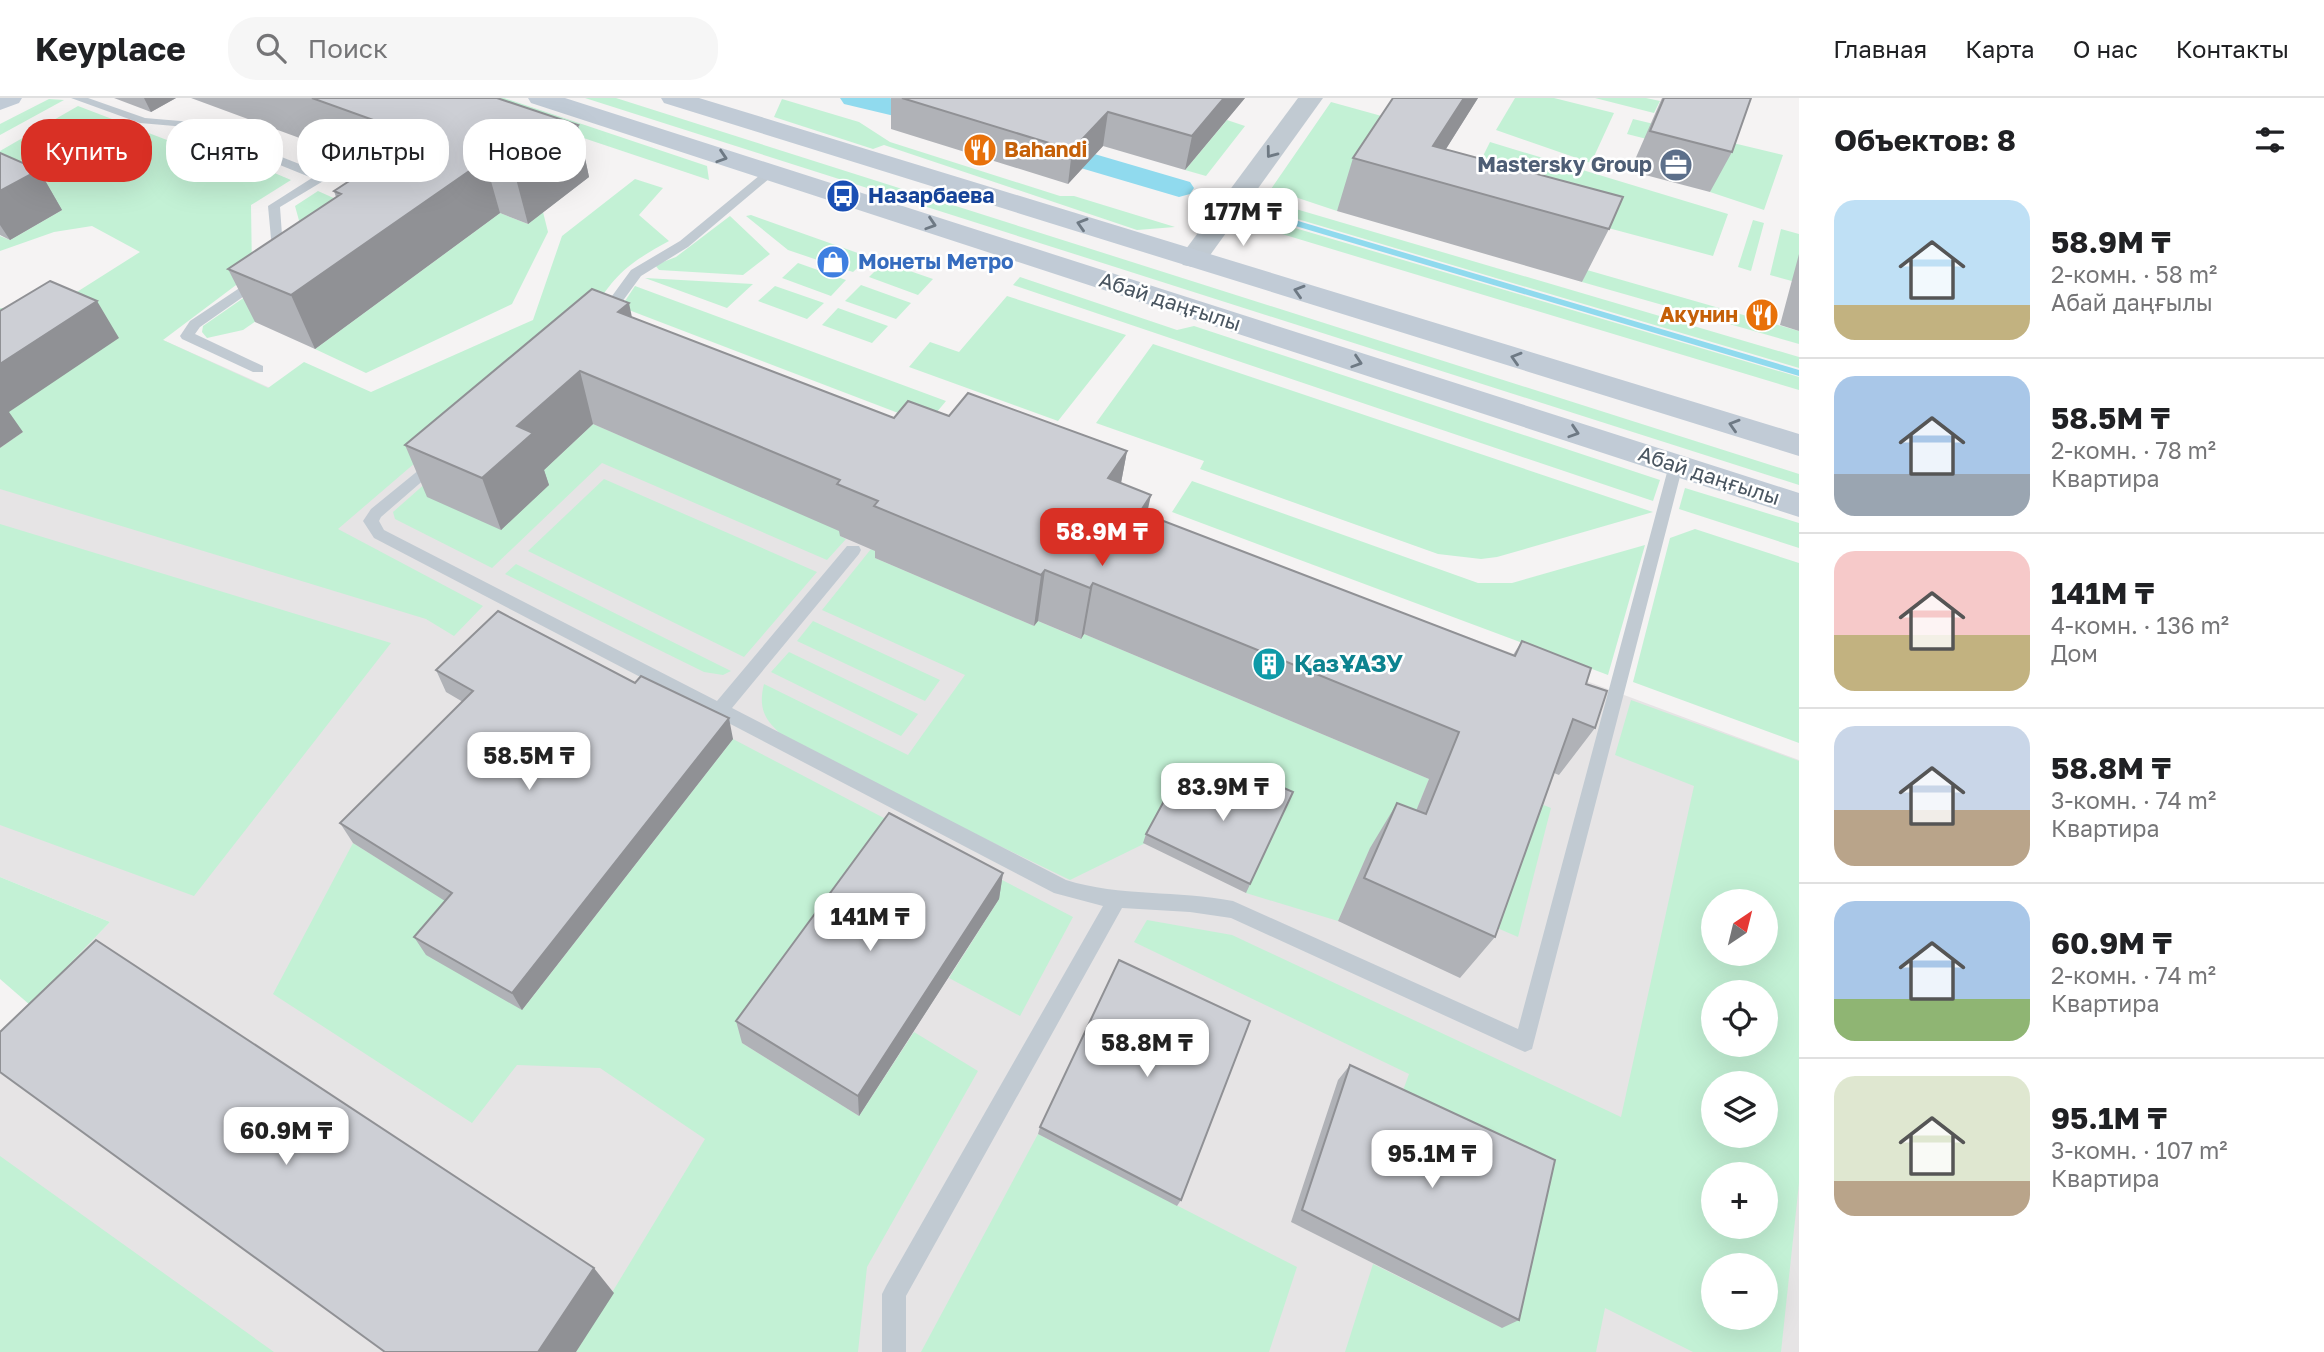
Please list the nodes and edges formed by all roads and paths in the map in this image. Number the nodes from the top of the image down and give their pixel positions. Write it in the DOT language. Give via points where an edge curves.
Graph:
graph roads {
  1 [pos="10,98"];
  2 [pos="77,98"];
  3 [pos="540,98"];
  4 [pos="673,98"];
  5 [pos="1311,98"];
  6 [pos="0,103"];
  7 [pos="770,173"];
  8 [pos="1193,259"];
  9 [pos="590,330"];
  10 [pos="258,369"];
  11 [pos="1799,446"];
  12 [pos="447,452"];
  13 [pos="1676,465"];
  14 [pos="1799,505"];
  15 [pos="853,550"];
  16 [pos="720,710"];
  17 [pos="1117,899"];
  18 [pos="894,1352"];
  1 -- 6 [label="main road"];
  2 -- 10 [label="lane" via="144,121 188,124 321,177 274,206 277,265 187,336"];
  3 -- 7 [label="main road, Абай даңғылы, one-way"];
  8 -- 4 [label="main road, Абай даңғылы, one-way"];
  5 -- 8 [label="street, one-way"];
  7 -- 9 [label="lane" via="684,244 636,273"];
  7 -- 13 [label="main road, Абай даңғылы, one-way"];
  11 -- 8 [label="main road, Абай даңғылы, one-way"];
  12 -- 16 [label="lane" via="376,513 371,521 379,534"];
  13 -- 14 [label="main road, Абай даңғылы"];
  13 -- 17 [label="lane" via="1525,1042 1233,910 1204,902"];
  15 -- 16 [label="lane"];
  16 -- 17 [label="lane" via="1061,887 1086,897"];
  17 -- 18 [label="lane" via="894,1294"];
}
